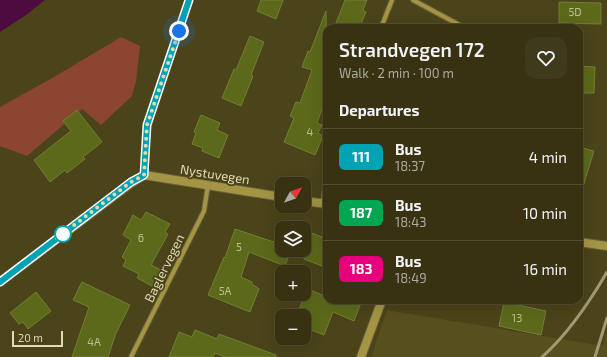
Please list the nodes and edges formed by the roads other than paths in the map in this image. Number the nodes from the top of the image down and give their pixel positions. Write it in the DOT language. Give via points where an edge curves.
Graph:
graph roads {
  1 [pos="189,0"];
  2 [pos="392,0"];
  3 [pos="413,0"];
  4 [pos="383,24"];
  5 [pos="458,24"];
  6 [pos="144,175"];
  7 [pos="208,184"];
  8 [pos="275,196"];
  9 [pos="311,202"];
  10 [pos="323,204"];
  11 [pos="583,243"];
  12 [pos="607,246"];
  13 [pos="0,282"];
  14 [pos="381,304"];
  15 [pos="131,357"];
  16 [pos="361,357"];
  1 -- 6 [label="street" via="147,125"];
  2 -- 4 [label="street"];
  3 -- 5 [label="street"];
  6 -- 7 [label="main road, Nystuvegen"];
  6 -- 13 [label="main road" via="131,182"];
  7 -- 8 [label="main road, Nystuvegen"];
  7 -- 15 [label="street, Baglervegen" via="204,211"];
  9 -- 10 [label="main road"];
  11 -- 12 [label="main road"];
  14 -- 16 [label="main road"];
}
